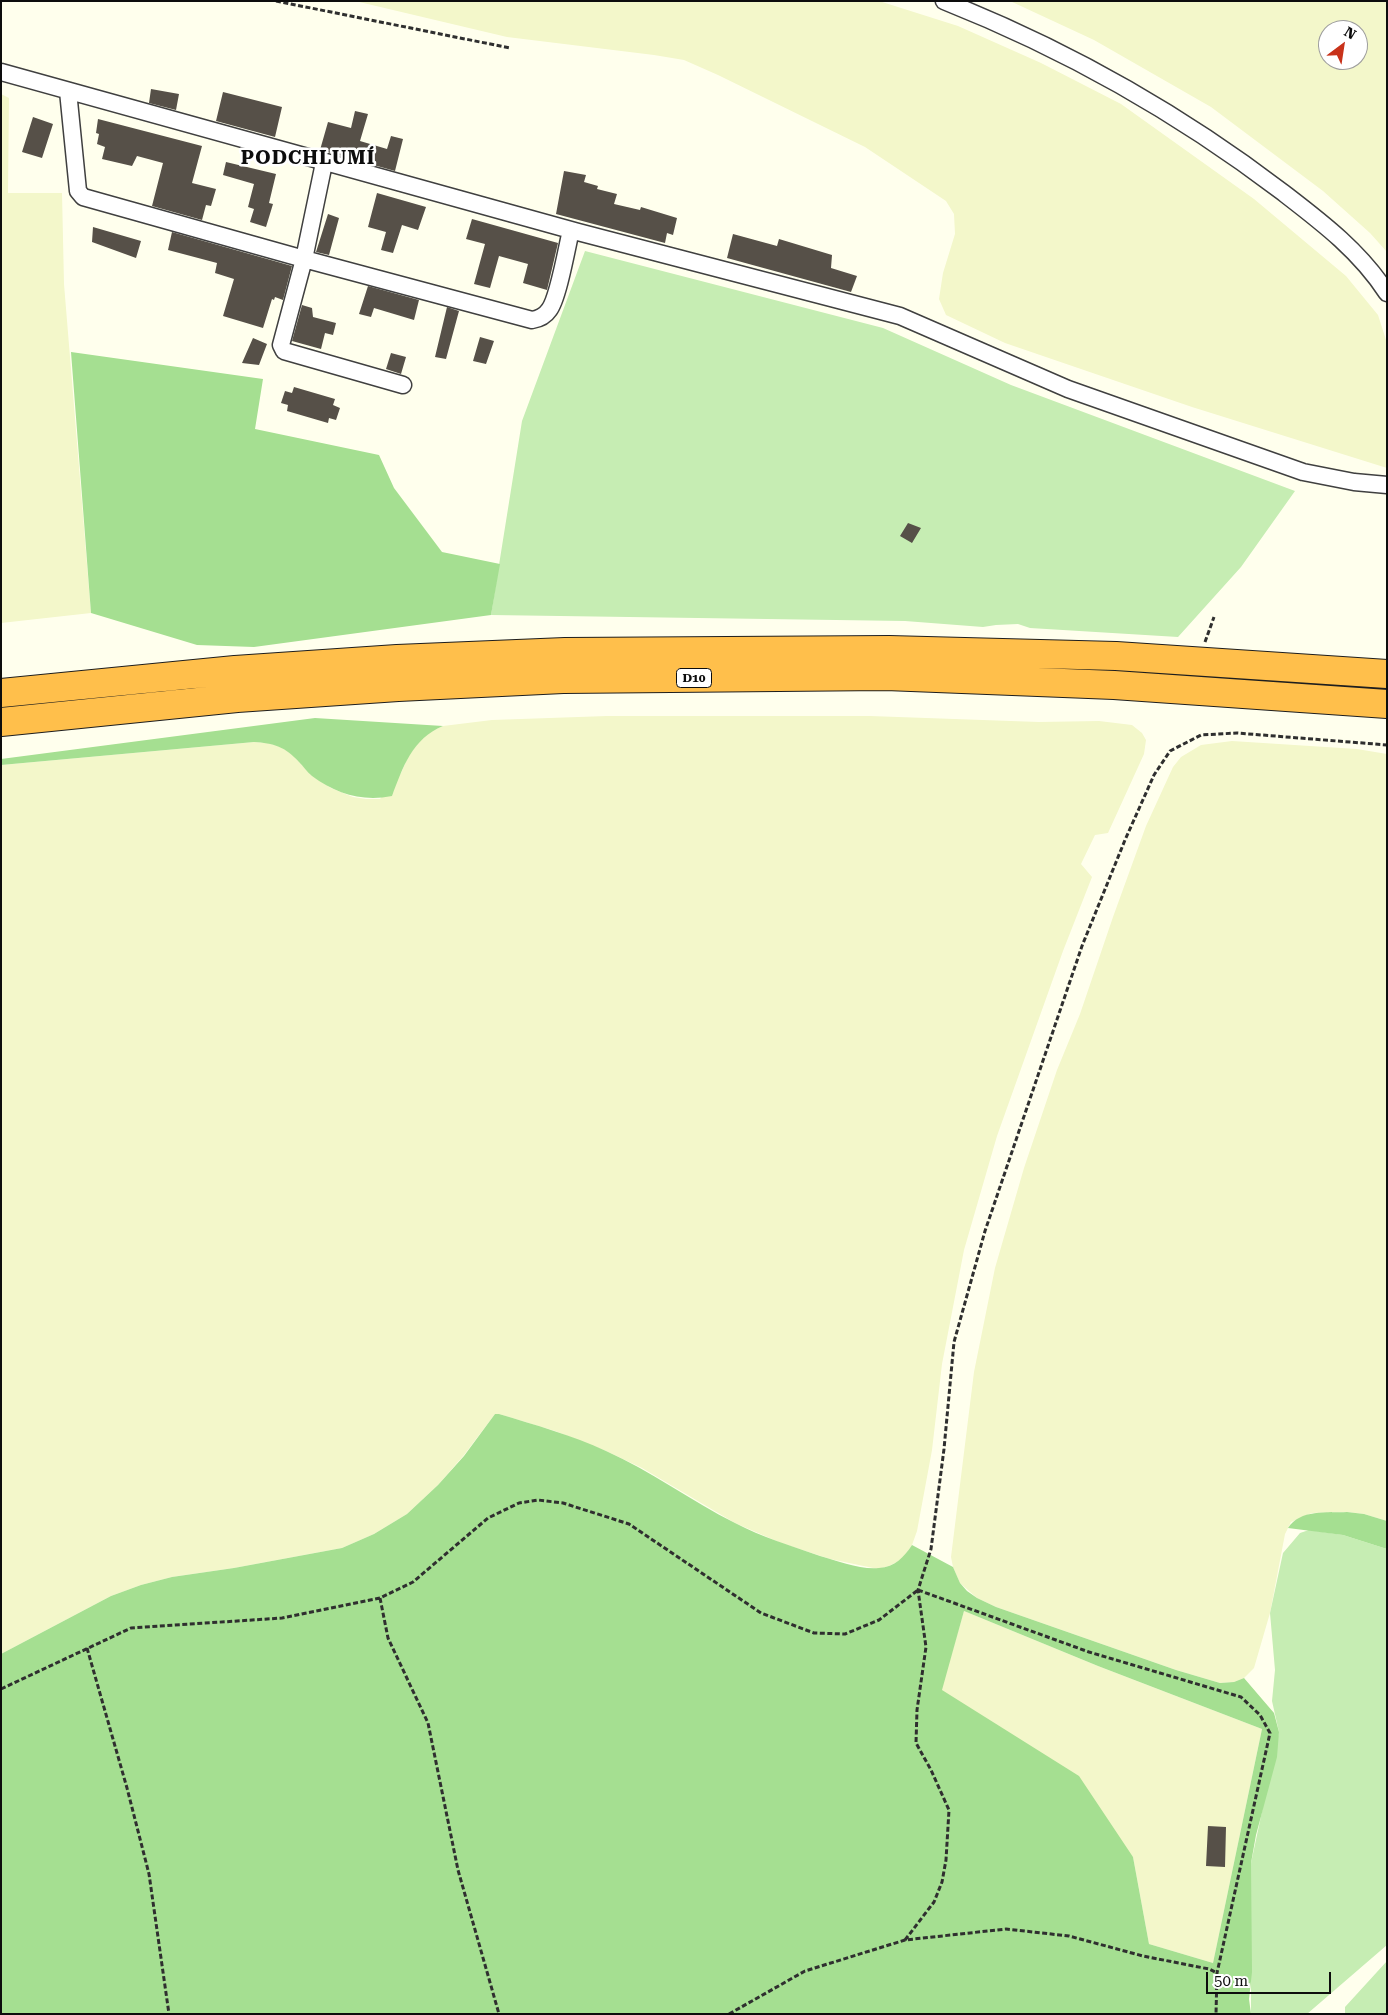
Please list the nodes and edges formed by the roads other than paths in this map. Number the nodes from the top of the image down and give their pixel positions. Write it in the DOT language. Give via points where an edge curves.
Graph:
graph roads {
  1 [pos="944,1"];
  2 [pos="1,72"];
  3 [pos="68,91"];
  4 [pos="324,163"];
  5 [pos="570,230"];
  6 [pos="304,259"];
  7 [pos="1387,293"];
  8 [pos="404,385"];
  9 [pos="1387,485"];
  10 [pos="1387,674"];
  11 [pos="1,693"];
  12 [pos="1387,704"];
  13 [pos="1,722"];
  1 -- 7 [label="street" via="1092,68 1208,138 1339,237"];
  2 -- 3 [label="street"];
  3 -- 4 [label="street"];
  3 -- 6 [label="street" via="78,191 83,197"];
  4 -- 5 [label="street"];
  4 -- 6 [label="street"];
  5 -- 6 [label="street" via="555,297 549,310 532,320"];
  5 -- 9 [label="street" via="900,316 1068,389 1303,472"];
  6 -- 8 [label="street" via="281,345 284,351"];
  10 -- 11 [label="highway, D10" via="1116,656 909,650 565,652 234,670"];
  12 -- 13 [label="highway, D10" via="1114,685 886,676 564,679 237,698"];
}
